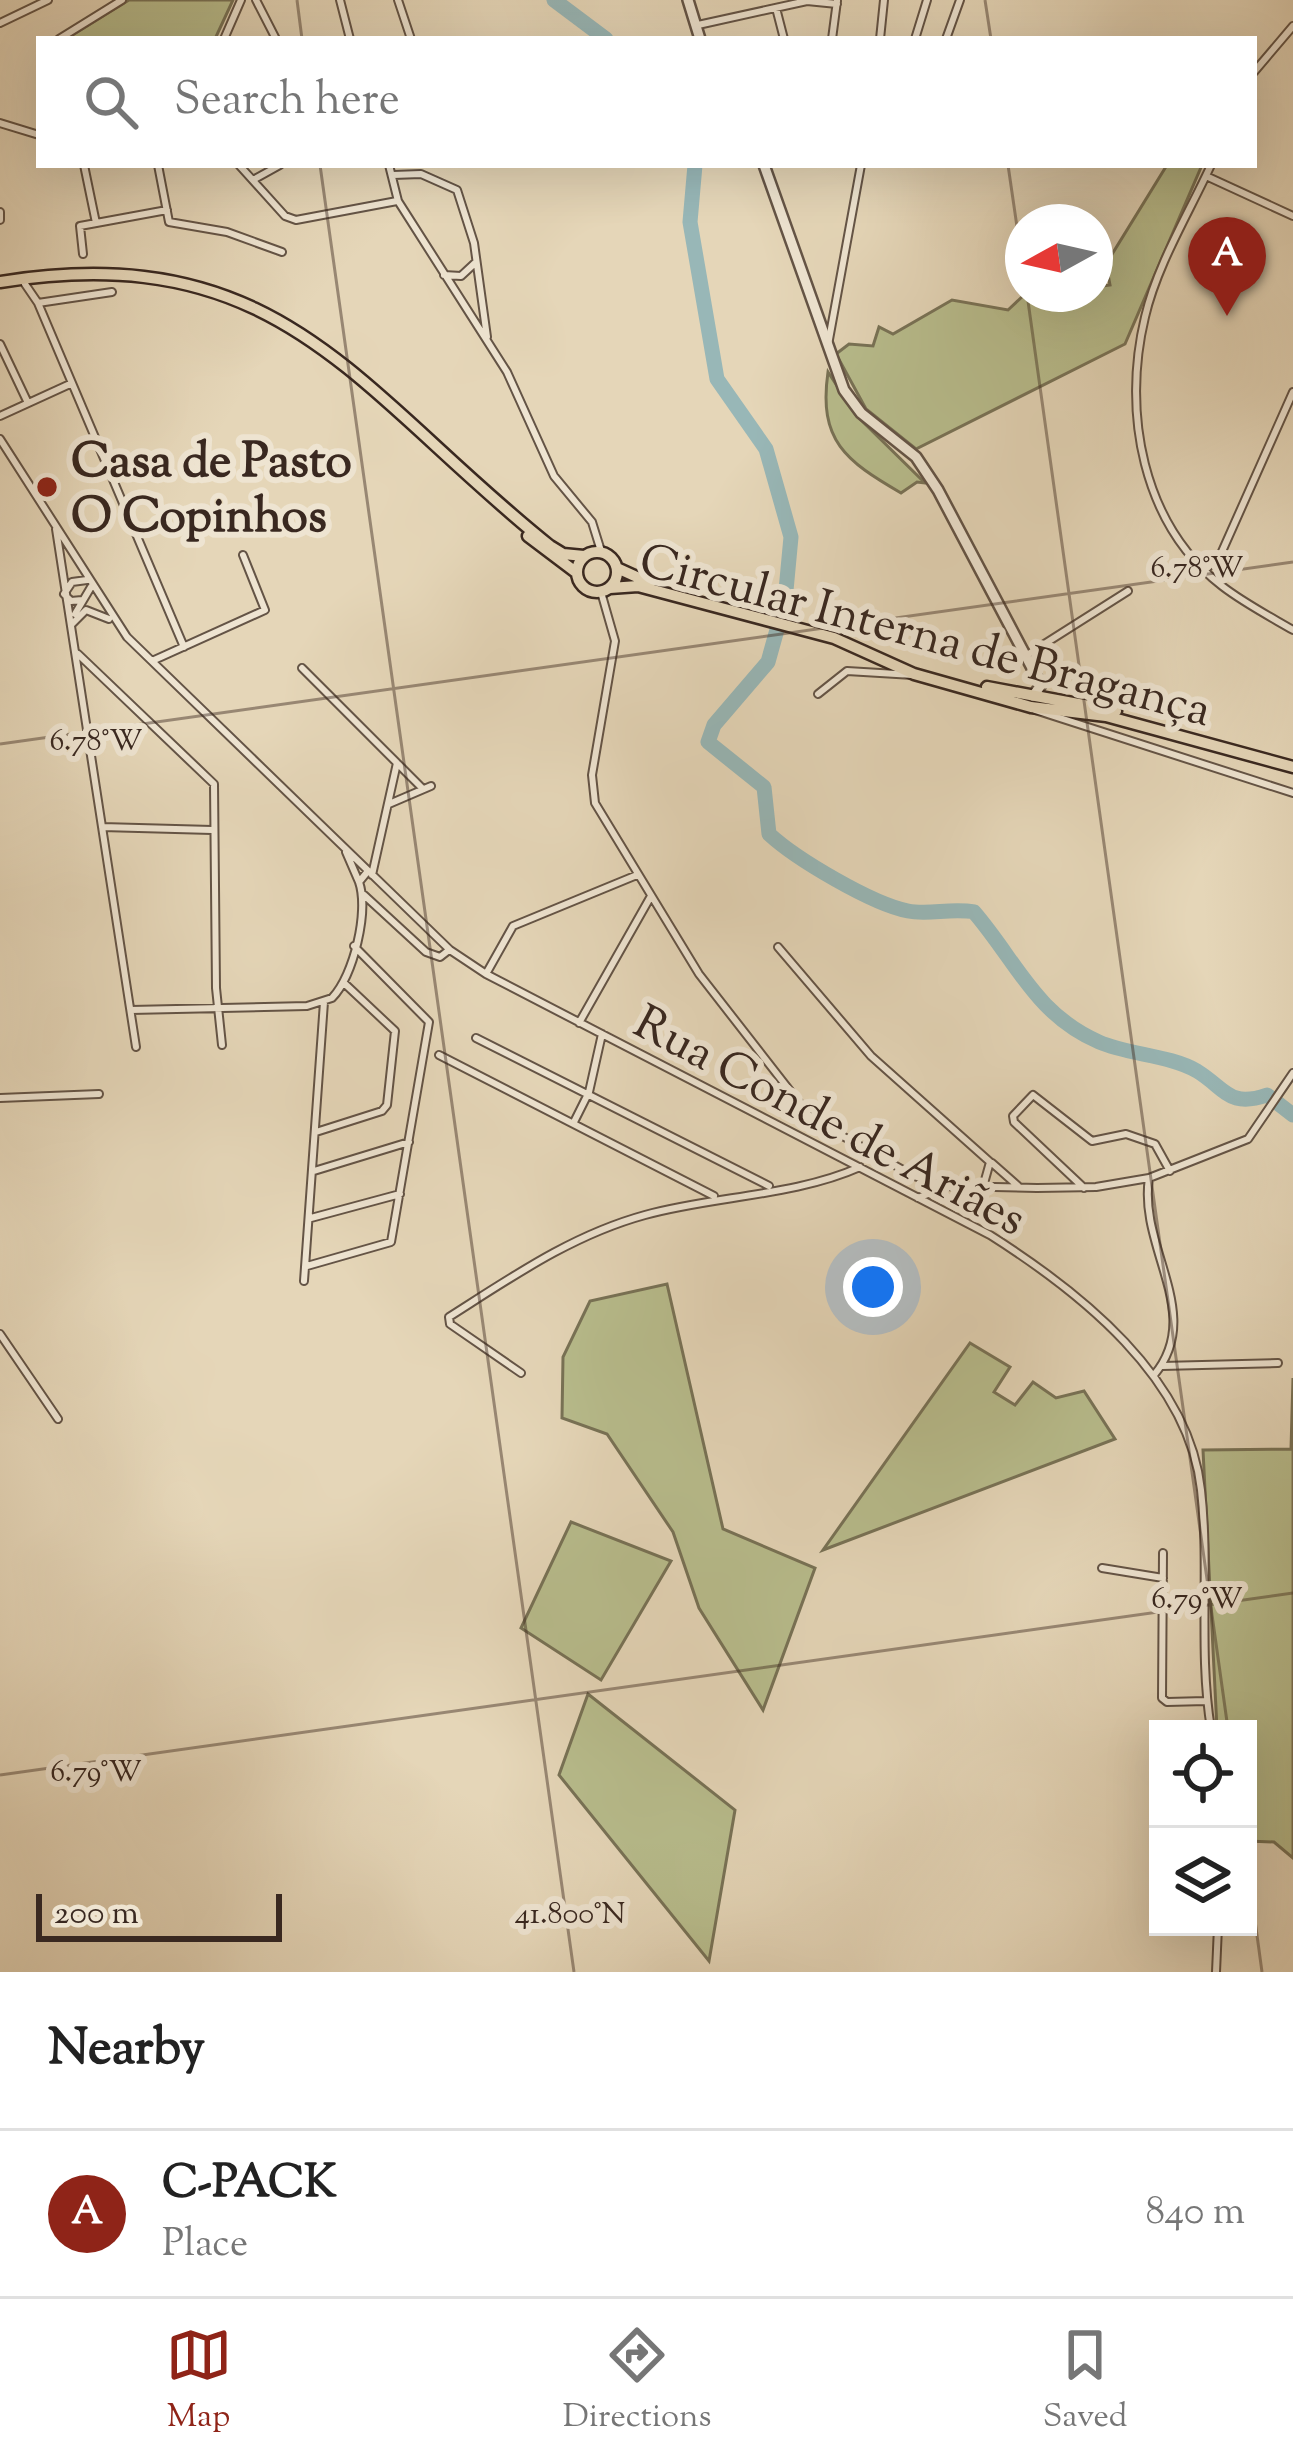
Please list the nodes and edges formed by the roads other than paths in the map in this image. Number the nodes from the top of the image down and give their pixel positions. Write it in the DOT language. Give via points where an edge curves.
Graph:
graph roads {
  1 [pos="122,0"];
  2 [pos="241,0"];
  3 [pos="256,0"];
  4 [pos="340,0"];
  5 [pos="398,0"];
  6 [pos="688,0"];
  7 [pos="884,0"];
  8 [pos="926,0"];
  9 [pos="960,0"];
  10 [pos="43,2"];
  11 [pos="837,2"];
  12 [pos="776,8"];
  13 [pos="0,23"];
  14 [pos="694,26"];
  15 [pos="1293,26"];
  16 [pos="64,36"];
  17 [pos="225,36"];
  18 [pos="274,36"];
  19 [pos="349,36"];
  20 [pos="410,36"];
  21 [pos="699,36"];
  22 [pos="783,36"];
  23 [pos="832,36"];
  24 [pos="880,36"];
  25 [pos="916,36"];
  26 [pos="947,36"];
  27 [pos="1257,68"];
  28 [pos="0,123"];
  29 [pos="36,134"];
  30 [pos="85,168"];
  31 [pos="159,168"];
  32 [pos="242,168"];
  33 [pos="275,168"];
  34 [pos="390,168"];
  35 [pos="765,168"];
  36 [pos="860,168"];
  37 [pos="1210,168"];
  38 [pos="392,176"];
  39 [pos="1206,176"];
  40 [pos="253,180"];
  41 [pos="398,201"];
  42 [pos="167,210"];
  43 [pos="1293,216"];
  44 [pos="96,224"];
  45 [pos="282,252"];
  46 [pos="82,254"];
  47 [pos="476,263"];
  48 [pos="444,275"];
  49 [pos="43,281"];
  50 [pos="1,283"];
  51 [pos="25,284"];
  52 [pos="112,292"];
  53 [pos="38,303"];
  54 [pos="488,341"];
  55 [pos="0,344"];
  56 [pos="827,349"];
  57 [pos="70,384"];
  58 [pos="1293,392"];
  59 [pos="28,403"];
  60 [pos="0,416"];
  61 [pos="0,439"];
  62 [pos="55,524"];
  63 [pos="601,551"];
  64 [pos="243,555"];
  65 [pos="584,556"];
  66 [pos="617,568"];
  67 [pos="1205,570"];
  68 [pos="577,573"];
  69 [pos="89,583"];
  70 [pos="605,590"];
  71 [pos="1128,591"];
  72 [pos="64,594"];
  73 [pos="82,600"];
  74 [pos="732,608"];
  75 [pos="75,617"];
  76 [pos="113,621"];
  77 [pos="71,628"];
  78 [pos="1293,629"];
  79 [pos="819,631"];
  80 [pos="184,647"];
  81 [pos="75,652"];
  82 [pos="1027,655"];
  83 [pos="152,661"];
  84 [pos="302,668"];
  85 [pos="1035,671"];
  86 [pos="914,674"];
  87 [pos="818,694"];
  88 [pos="1057,702"];
  89 [pos="1030,703"];
  90 [pos="1293,763"];
  91 [pos="397,764"];
  92 [pos="1293,793"];
  93 [pos="389,804"];
  94 [pos="102,826"];
  95 [pos="213,830"];
  96 [pos="342,843"];
  97 [pos="372,874"];
  98 [pos="637,875"];
  99 [pos="358,882"];
  100 [pos="384,888"];
  101 [pos="367,893"];
  102 [pos="651,896"];
  103 [pos="354,946"];
  104 [pos="778,947"];
  105 [pos="450,950"];
  106 [pos="486,974"];
  107 [pos="344,983"];
  108 [pos="324,1002"];
  109 [pos="217,1008"];
  110 [pos="130,1010"];
  111 [pos="579,1023"];
  112 [pos="602,1034"];
  113 [pos="476,1038"];
  114 [pos="222,1046"];
  115 [pos="136,1047"];
  116 [pos="440,1055"];
  117 [pos="1293,1073"];
  118 [pos="589,1092"];
  119 [pos="99,1094"];
  120 [pos="0,1096"];
  121 [pos="573,1123"];
  122 [pos="820,1126"];
  123 [pos="316,1132"];
  124 [pos="839,1137"];
  125 [pos="409,1142"];
  126 [pos="814,1143"];
  127 [pos="830,1151"];
  128 [pos="990,1162"];
  129 [pos="860,1167"];
  130 [pos="1169,1171"];
  131 [pos="313,1172"];
  132 [pos="914,1176"];
  133 [pos="1149,1178"];
  134 [pos="949,1186"];
  135 [pos="982,1187"];
  136 [pos="772,1188"];
  137 [pos="1021,1188"];
  138 [pos="1084,1188"];
  139 [pos="904,1190"];
  140 [pos="400,1193"];
  141 [pos="717,1197"];
  142 [pos="918,1198"];
  143 [pos="310,1218"];
  144 [pos="307,1266"];
  145 [pos="304,1281"];
  146 [pos="0,1334"];
  147 [pos="1278,1363"];
  148 [pos="1162,1366"];
  149 [pos="521,1373"];
  150 [pos="1154,1376"];
  151 [pos="58,1419"];
  152 [pos="1162,1553"];
  153 [pos="1102,1568"];
  154 [pos="1162,1578"];
  155 [pos="1206,1701"];
  156 [pos="1209,1720"];
  157 [pos="1218,1936"];
  158 [pos="1216,1972"];
  1 -- 16 [label="street"];
  2 -- 17 [label="street"];
  3 -- 18 [label="street"];
  4 -- 19 [label="street"];
  5 -- 20 [label="street"];
  6 -- 14 [label="street"];
  7 -- 24 [label="street"];
  8 -- 25 [label="street"];
  9 -- 26 [label="street"];
  10 -- 13 [label="street"];
  11 -- 12 [label="street"];
  11 -- 23 [label="street"];
  12 -- 14 [label="street"];
  12 -- 22 [label="street"];
  14 -- 21 [label="street"];
  15 -- 27 [label="street"];
  28 -- 29 [label="street"];
  30 -- 44 [label="street"];
  31 -- 42 [label="street"];
  32 -- 40 [label="street"];
  33 -- 40 [label="street"];
  34 -- 38 [label="street"];
  35 -- 56 [label="street"];
  36 -- 56 [label="street"];
  37 -- 39 [label="street"];
  38 -- 41 [label="street"];
  38 -- 47 [label="street" via="421,174 457,190"];
  39 -- 43 [label="street"];
  39 -- 67 [label="street" via="1144,320 1137,410 1156,502"];
  40 -- 41 [label="street" via="296,220"];
  41 -- 48 [label="street"];
  42 -- 44 [label="street"];
  42 -- 45 [label="street" via="169,222"];
  44 -- 46 [label="street" via="80,226"];
  47 -- 48 [label="street" via="461,276"];
  47 -- 54 [label="street"];
  48 -- 54 [label="street"];
  49 -- 51 [label="main road, Circular Interna de Bragança"];
  49 -- 53 [label="street"];
  49 -- 68 [label="main road, Circular Interna de Bragança" via="177,285 281,324 350,372"];
  50 -- 51 [label="main road, Circular Interna de Bragança"];
  50 -- 65 [label="main road, Circular Interna de Bragança" via="146,275 256,306 349,365 550,546"];
  51 -- 53 [label="street"];
  52 -- 53 [label="street"];
  53 -- 57 [label="street"];
  54 -- 63 [label="street"];
  55 -- 59 [label="street"];
  56 -- 82 [label="street" via="851,402 916,457 938,490"];
  57 -- 59 [label="street"];
  57 -- 80 [label="street"];
  58 -- 67 [label="street" via="1220,556"];
  59 -- 60 [label="street"];
  61 -- 62 [label="street, Rua Conde de Ariães"];
  62 -- 69 [label="street, Rua Conde de Ariães"];
  62 -- 72 [label="street"];
  63 -- 65 [label="main road"];
  63 -- 66 [label="main road"];
  64 -- 80 [label="street" via="265,610"];
  65 -- 68 [label="main road"];
  66 -- 70 [label="main road"];
  66 -- 74 [label="main road, Circular Interna de Bragança"];
  67 -- 78 [label="street"];
  68 -- 70 [label="main road" via="582,586"];
  69 -- 72 [label="street" via="72,582"];
  69 -- 73 [label="street"];
  69 -- 76 [label="street, Rua Conde de Ariães"];
  70 -- 74 [label="main road, Circular Interna de Bragança" via="638,586"];
  70 -- 98 [label="street" via="615,641 592,787"];
  71 -- 82 [label="street"];
  72 -- 73 [label="street"];
  72 -- 77 [label="street"];
  73 -- 75 [label="street"];
  74 -- 79 [label="main road, Circular Interna de Bragança"];
  75 -- 76 [label="street" via="91,610"];
  75 -- 77 [label="street"];
  76 -- 83 [label="street, Rua Conde de Ariães"];
  77 -- 81 [label="street"];
  79 -- 86 [label="main road, Circular Interna de Bragança"];
  79 -- 89 [label="main road, Circular Interna de Bragança"];
  80 -- 83 [label="street"];
  81 -- 94 [label="street"];
  81 -- 95 [label="street" via="212,780"];
  82 -- 85 [label="street"];
  83 -- 96 [label="street, Rua Conde de Ariães"];
  84 -- 91 [label="street"];
  85 -- 88 [label="street"];
  85 -- 89 [label="street" via="1041,687"];
  86 -- 87 [label="street" via="847,671"];
  86 -- 89 [label="main road, Circular Interna de Bragança"];
  88 -- 89 [label="main road, Circular Interna de Bragança"];
  88 -- 90 [label="main road, Circular Interna de Bragança"];
  89 -- 90 [label="main road, Circular Interna de Bragança"];
  89 -- 92 [label="street" via="1042,716"];
  91 -- 93 [label="street"];
  91 -- 93 [label="street" via="427,788"];
  93 -- 97 [label="street"];
  94 -- 95 [label="street"];
  94 -- 110 [label="street"];
  95 -- 109 [label="street"];
  96 -- 97 [label="street, Rua Conde de Ariães"];
  96 -- 99 [label="street"];
  97 -- 99 [label="street"];
  97 -- 100 [label="street, Rua Conde de Ariães"];
  97 -- 101 [label="street"];
  98 -- 102 [label="street"];
  98 -- 106 [label="street" via="514,926"];
  99 -- 101 [label="street"];
  100 -- 101 [label="street"];
  100 -- 105 [label="street, Rua Conde de Ariães"];
  101 -- 103 [label="street"];
  101 -- 105 [label="street, Rua Conde de Ariães" via="426,952 440,957"];
  102 -- 111 [label="street"];
  102 -- 122 [label="street" via="699,974"];
  103 -- 107 [label="street"];
  103 -- 125 [label="street" via="430,1022"];
  104 -- 128 [label="street" via="871,1056"];
  105 -- 106 [label="street, Rua Conde de Ariães"];
  106 -- 111 [label="street, Rua Conde de Ariães"];
  107 -- 108 [label="street"];
  107 -- 123 [label="street" via="394,1031 387,1105"];
  108 -- 109 [label="street"];
  108 -- 123 [label="street"];
  109 -- 110 [label="street"];
  109 -- 114 [label="street"];
  110 -- 115 [label="street"];
  111 -- 112 [label="street, Rua Conde de Ariães"];
  112 -- 118 [label="street"];
  112 -- 126 [label="street, Rua Conde de Ariães"];
  113 -- 118 [label="street"];
  116 -- 121 [label="street"];
  117 -- 130 [label="street" via="1248,1139"];
  118 -- 121 [label="street"];
  118 -- 136 [label="street"];
  119 -- 120 [label="street"];
  121 -- 141 [label="street"];
  122 -- 124 [label="street"];
  122 -- 126 [label="street"];
  123 -- 131 [label="street"];
  124 -- 127 [label="street"];
  124 -- 132 [label="street"];
  125 -- 131 [label="street"];
  125 -- 140 [label="street"];
  126 -- 127 [label="street, Rua Conde de Ariães"];
  127 -- 129 [label="street, Rua Conde de Ariães"];
  128 -- 135 [label="street"];
  128 -- 137 [label="street"];
  129 -- 136 [label="street" via="828,1181"];
  129 -- 139 [label="street, Rua Conde de Ariães"];
  130 -- 133 [label="street"];
  130 -- 138 [label="street" via="1155,1144 1126,1134 1092,1141 1033,1095 1012,1120"];
  131 -- 143 [label="street"];
  132 -- 134 [label="street"];
  132 -- 139 [label="street"];
  133 -- 138 [label="street"];
  133 -- 148 [label="street" via="1150,1234 1177,1320"];
  134 -- 135 [label="street"];
  134 -- 142 [label="street"];
  135 -- 137 [label="street"];
  136 -- 141 [label="street"];
  137 -- 138 [label="street"];
  139 -- 142 [label="street, Rua Conde de Ariães"];
  140 -- 143 [label="street"];
  140 -- 144 [label="street" via="391,1242"];
  141 -- 149 [label="street" via="572,1241 449,1317"];
  142 -- 150 [label="street, Rua Conde de Ariães" via="1012,1249"];
  143 -- 144 [label="street"];
  144 -- 145 [label="street"];
  146 -- 151 [label="street"];
  147 -- 148 [label="street"];
  148 -- 150 [label="street"];
  150 -- 155 [label="street, Rua Conde de Ariães" via="1190,1437 1201,1489"];
  152 -- 154 [label="street"];
  153 -- 154 [label="street"];
  154 -- 155 [label="street" via="1162,1698"];
  155 -- 156 [label="street, Rua Conde de Ariães"];
  157 -- 158 [label="street"];
}
